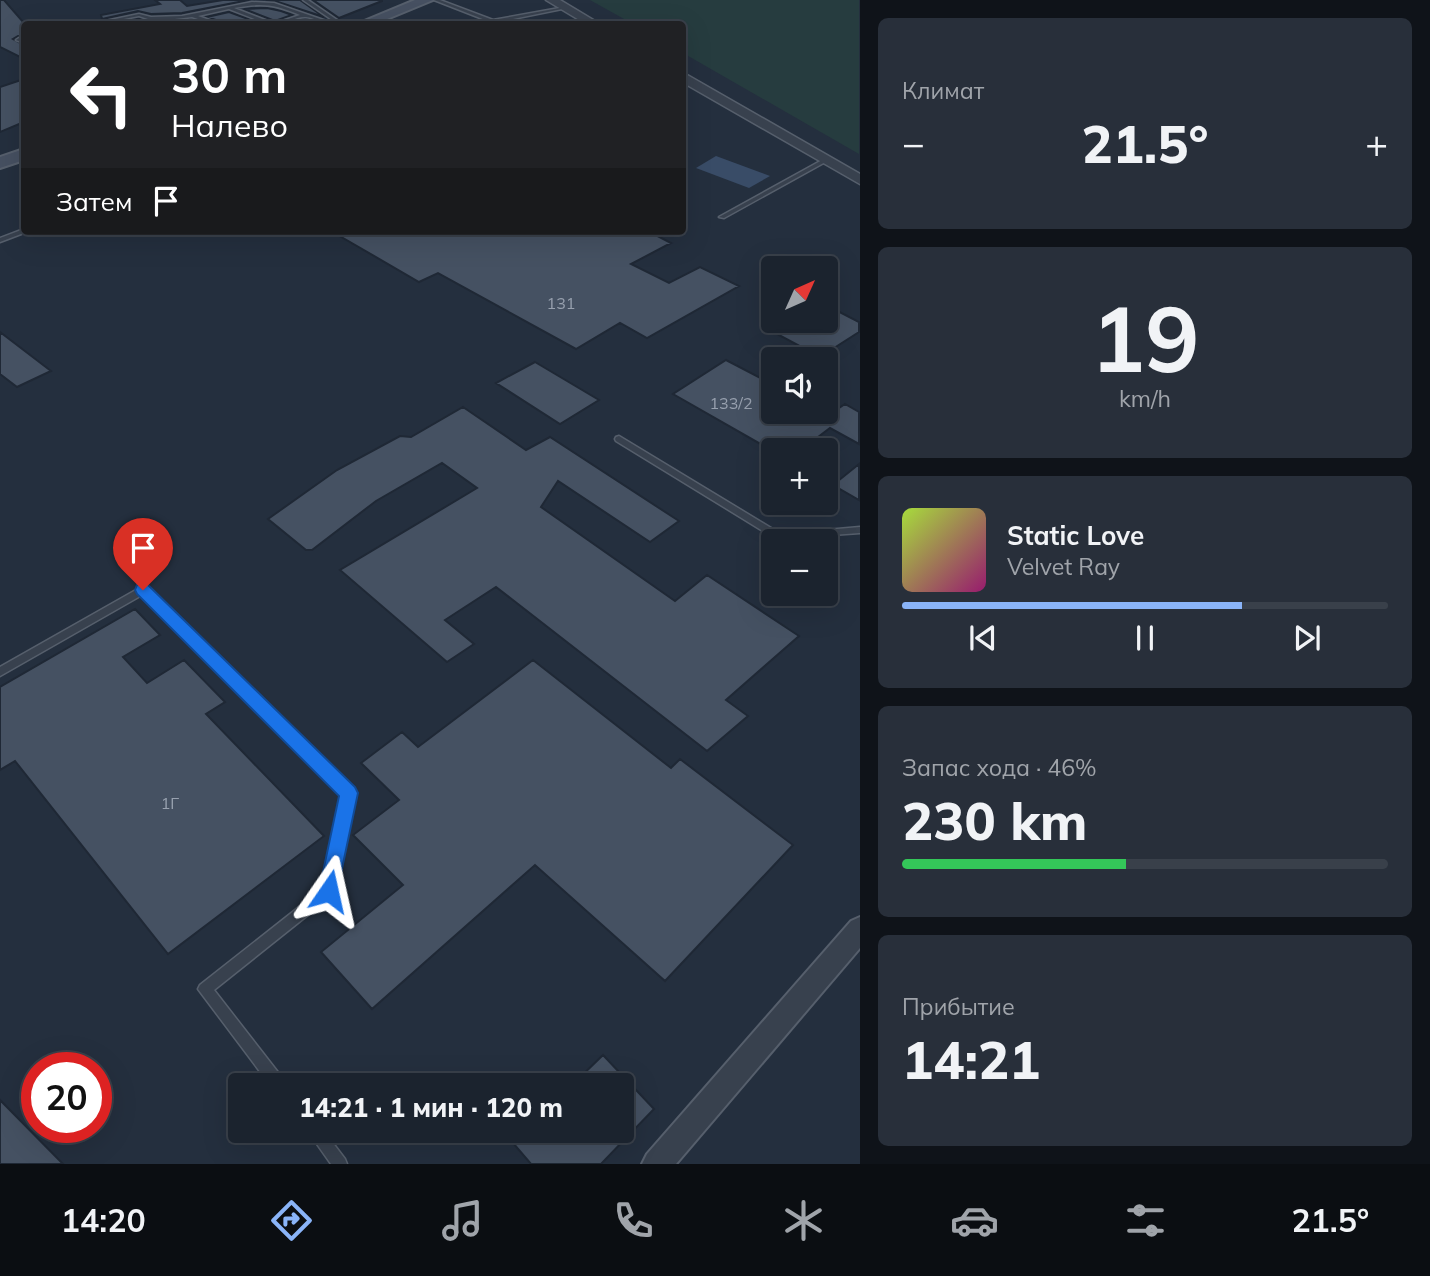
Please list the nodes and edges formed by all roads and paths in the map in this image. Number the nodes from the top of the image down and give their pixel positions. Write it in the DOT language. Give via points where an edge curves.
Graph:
graph roads {
  1 [pos="305,0"];
  2 [pos="428,0"];
  3 [pos="436,0"];
  4 [pos="552,0"];
  5 [pos="231,8"];
  6 [pos="565,8"];
  7 [pos="192,15"];
  8 [pos="303,16"];
  9 [pos="146,19"];
  10 [pos="115,21"];
  11 [pos="152,21"];
  12 [pos="208,21"];
  13 [pos="264,21"];
  14 [pos="287,21"];
  15 [pos="322,21"];
  16 [pos="336,21"];
  17 [pos="372,21"];
  18 [pos="490,21"];
  19 [pos="498,21"];
  20 [pos="589,21"];
  21 [pos="686,78"];
  22 [pos="21,155"];
  23 [pos="826,160"];
  24 [pos="0,163"];
  25 [pos="859,180"];
  26 [pos="722,217"];
  27 [pos="21,233"];
  28 [pos="0,240"];
  29 [pos="619,439"];
  30 [pos="859,530"];
  31 [pos="0,672"];
  32 [pos="859,929"];
  33 [pos="270,1073"];
  34 [pos="324,1143"];
  35 [pos="340,1164"];
  36 [pos="657,1164"];
  1 -- 16 [label="lane"];
  2 -- 17 [label="main road"];
  3 -- 18 [label="lane"];
  4 -- 6 [label="street"];
  5 -- 7 [label="lane"];
  5 -- 8 [label="lane" via="266,2"];
  5 -- 13 [label="lane"];
  6 -- 19 [label="lane"];
  6 -- 20 [label="street"];
  7 -- 9 [label="lane"];
  7 -- 12 [label="lane"];
  8 -- 14 [label="lane"];
  8 -- 15 [label="lane"];
  9 -- 10 [label="lane" via="139,15"];
  9 -- 11 [label="lane"];
  21 -- 23 [label="street"];
  22 -- 24 [label="main road"];
  23 -- 25 [label="street"];
  23 -- 26 [label="lane"];
  27 -- 28 [label="lane"];
  29 -- 30 [label="lane" via="779,537"];
  31 -- 33 [label="lane" via="143,590 348,793 329,891 205,989"];
  32 -- 36 [label="street"];
  34 -- 35 [label="lane"];
}
